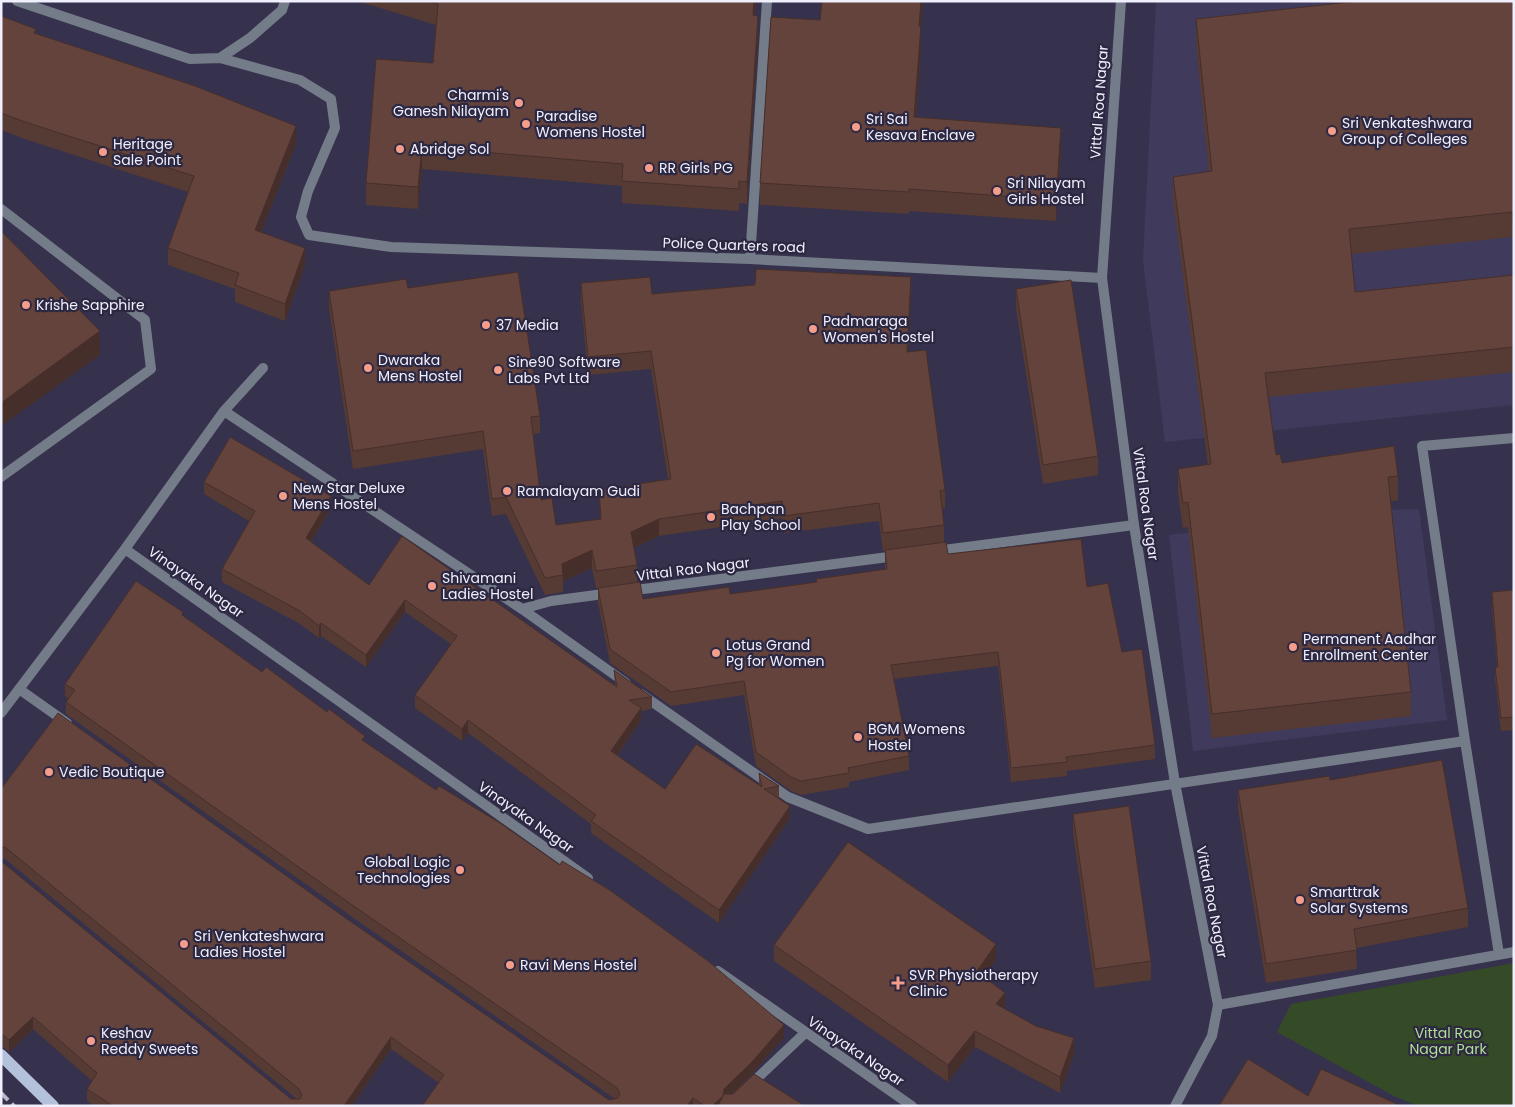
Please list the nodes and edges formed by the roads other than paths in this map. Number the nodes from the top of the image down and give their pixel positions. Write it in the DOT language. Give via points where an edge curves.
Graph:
graph roads {
  1 [pos="17,1"];
  2 [pos="285,1"];
  3 [pos="767,1"];
  4 [pos="1121,1"];
  5 [pos="220,58"];
  6 [pos="1,209"];
  7 [pos="750,259"];
  8 [pos="1102,278"];
  9 [pos="263,368"];
  10 [pos="224,411"];
  11 [pos="1514,438"];
  12 [pos="1,477"];
  13 [pos="1134,525"];
  14 [pos="125,549"];
  15 [pos="927,552"];
  16 [pos="907,555"];
  17 [pos="522,609"];
  18 [pos="19,689"];
  19 [pos="1,713"];
  20 [pos="75,730"];
  21 [pos="1465,741"];
  22 [pos="1175,783"];
  23 [pos="594,883"];
  24 [pos="1514,952"];
  25 [pos="1499,954"];
  26 [pos="708,964"];
  27 [pos="1218,1005"];
  28 [pos="805,1033"];
  29 [pos="1,1055"];
  30 [pos="743,1092"];
  31 [pos="54,1106"];
  32 [pos="912,1106"];
  33 [pos="1175,1106"];
  1 -- 5 [label="street" via="190,59"];
  2 -- 5 [label="street" via="276,16"];
  3 -- 7 [label="street"];
  4 -- 8 [label="street, Vittal Roa Nagar"];
  5 -- 7 [label="street, Police Quarters road" via="300,80 331,99 335,128 300,217 309,235 391,247"];
  6 -- 12 [label="street" via="145,320 151,369"];
  7 -- 8 [label="street, Police Quarters road"];
  8 -- 13 [label="street, Vittal Roa Nagar"];
  9 -- 10 [label="street"];
  10 -- 14 [label="street"];
  10 -- 17 [label="street"];
  11 -- 21 [label="street" via="1422,446"];
  13 -- 15 [label="street"];
  13 -- 22 [label="street, Vittal Roa Nagar"];
  14 -- 18 [label="street"];
  14 -- 23 [label="street, Vinayaka Nagar"];
  16 -- 17 [label="street, Vittal Rao Nagar" via="551,601"];
  17 -- 22 [label="street" via="788,797 868,829"];
  18 -- 19 [label="street"];
  18 -- 20 [label="street"];
  21 -- 22 [label="street"];
  21 -- 25 [label="street"];
  22 -- 27 [label="street, Vittal Roa Nagar"];
  24 -- 25 [label="street"];
  25 -- 27 [label="street"];
  26 -- 28 [label="street, Vinayaka Nagar"];
  27 -- 33 [label="street" via="1212,1036"];
  28 -- 30 [label="street"];
  28 -- 32 [label="street, Vinayaka Nagar"];
  29 -- 31 [label="main road"];
}
